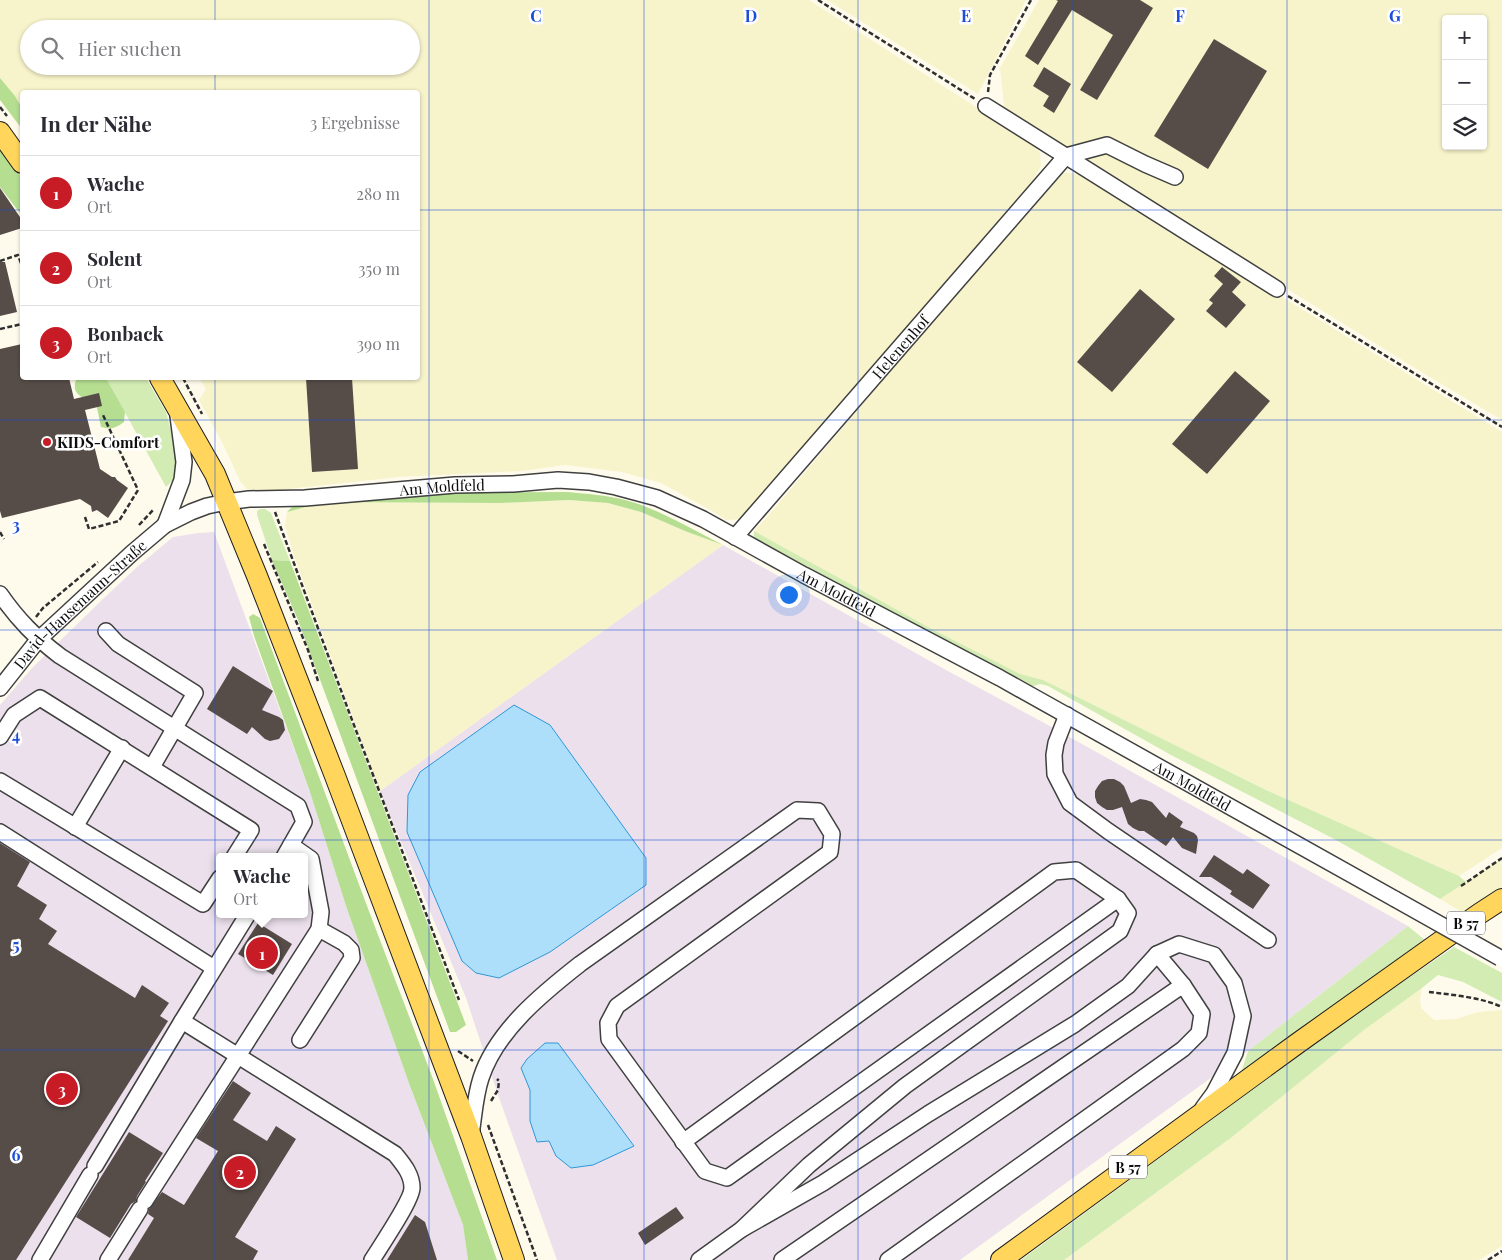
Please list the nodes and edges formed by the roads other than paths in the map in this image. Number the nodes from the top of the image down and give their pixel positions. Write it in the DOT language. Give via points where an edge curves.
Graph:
graph roads {
  1 [pos="986,106"];
  2 [pos="0,132"];
  3 [pos="1066,156"];
  4 [pos="20,160"];
  5 [pos="1175,176"];
  6 [pos="1277,289"];
  7 [pos="161,380"];
  8 [pos="176,404"];
  9 [pos="226,502"];
  10 [pos="165,525"];
  11 [pos="735,537"];
  12 [pos="0,594"];
  13 [pos="106,631"];
  14 [pos="38,640"];
  15 [pos="0,688"];
  16 [pos="1066,715"];
  17 [pos="174,728"];
  18 [pos="0,737"];
  19 [pos="122,748"];
  20 [pos="152,767"];
  21 [pos="0,781"];
  22 [pos="75,826"];
  23 [pos="0,832"];
  24 [pos="288,851"];
  25 [pos="237,853"];
  26 [pos="308,858"];
  27 [pos="216,884"];
  28 [pos="1118,899"];
  29 [pos="1502,899"];
  30 [pos="245,918"];
  31 [pos="319,928"];
  32 [pos="1268,940"];
  33 [pos="1157,954"];
  34 [pos="1501,958"];
  35 [pos="214,968"];
  36 [pos="1183,985"];
  37 [pos="182,1020"];
  38 [pos="300,1040"];
  39 [pos="238,1056"];
  40 [pos="1193,1121"];
  41 [pos="470,1136"];
  42 [pos="683,1142"];
  43 [pos="742,1229"];
  44 [pos="40,1260"];
  45 [pos="108,1260"];
  46 [pos="372,1260"];
  47 [pos="514,1260"];
  48 [pos="699,1260"];
  49 [pos="782,1260"];
  50 [pos="888,1260"];
  51 [pos="1001,1260"];
  1 -- 3 [label="street"];
  2 -- 4 [label="main road"];
  3 -- 5 [label="street" via="1106,145"];
  3 -- 6 [label="street"];
  3 -- 11 [label="street, Helenenhof"];
  7 -- 8 [label="main road"];
  8 -- 9 [label="main road"];
  8 -- 10 [label="street, David-Hansemann-Straße" via="184,462 182,480"];
  9 -- 10 [label="street, David-Hansemann-Straße" via="191,512"];
  9 -- 11 [label="street, Am Moldfeld" via="455,485 558,480 589,482 657,498"];
  9 -- 41 [label="main road" via="332,767"];
  10 -- 14 [label="street, David-Hansemann-Straße"];
  11 -- 16 [label="street, Am Moldfeld"];
  12 -- 14 [label="street"];
  13 -- 17 [label="street" via="118,644 196,693"];
  14 -- 15 [label="street, David-Hansemann-Straße"];
  14 -- 17 [label="street"];
  16 -- 32 [label="street" via="1054,755 1055,774 1070,803"];
  16 -- 34 [label="street, Am Moldfeld, bridge"];
  17 -- 20 [label="street"];
  17 -- 24 [label="street" via="298,806 304,822"];
  18 -- 19 [label="street" via="14,715 40,698"];
  19 -- 20 [label="street"];
  19 -- 22 [label="street"];
  20 -- 25 [label="street" via="251,830"];
  21 -- 22 [label="street"];
  22 -- 27 [label="street" via="203,904"];
  23 -- 35 [label="street"];
  26 -- 31 [label="street" via="312,859 320,912"];
  28 -- 42 [label="street" via="1076,870 1054,872"];
  28 -- 42 [label="street" via="726,1178 705,1172"];
  28 -- 43 [label="street" via="1128,913 1120,931 905,1086 808,1166"];
  29 -- 40 [label="main road, B 57"];
  30 -- 35 [label="street"];
  31 -- 38 [label="street" via="344,943 351,950 352,958"];
  31 -- 39 [label="street"];
  33 -- 36 [label="street"];
  33 -- 40 [label="street" via="1179,944 1214,955 1234,983 1244,1016 1235,1053 1214,1093"];
  33 -- 43 [label="street" via="1128,986 1075,1024 823,1183"];
  35 -- 37 [label="street"];
  36 -- 49 [label="street"];
  36 -- 50 [label="street" via="1202,1014 1199,1033 1182,1049"];
  37 -- 39 [label="street"];
  37 -- 44 [label="street"];
  39 -- 45 [label="street"];
  39 -- 46 [label="street" via="395,1154 408,1171 412,1190"];
  40 -- 51 [label="main road, B 57"];
  41 -- 42 [label="street" via="484,1068 514,1022 546,990 797,810 818,811 832,834 830,852 617,1006 608,1022 609,1039"];
  41 -- 47 [label="main road"];
  43 -- 48 [label="street"];
}
